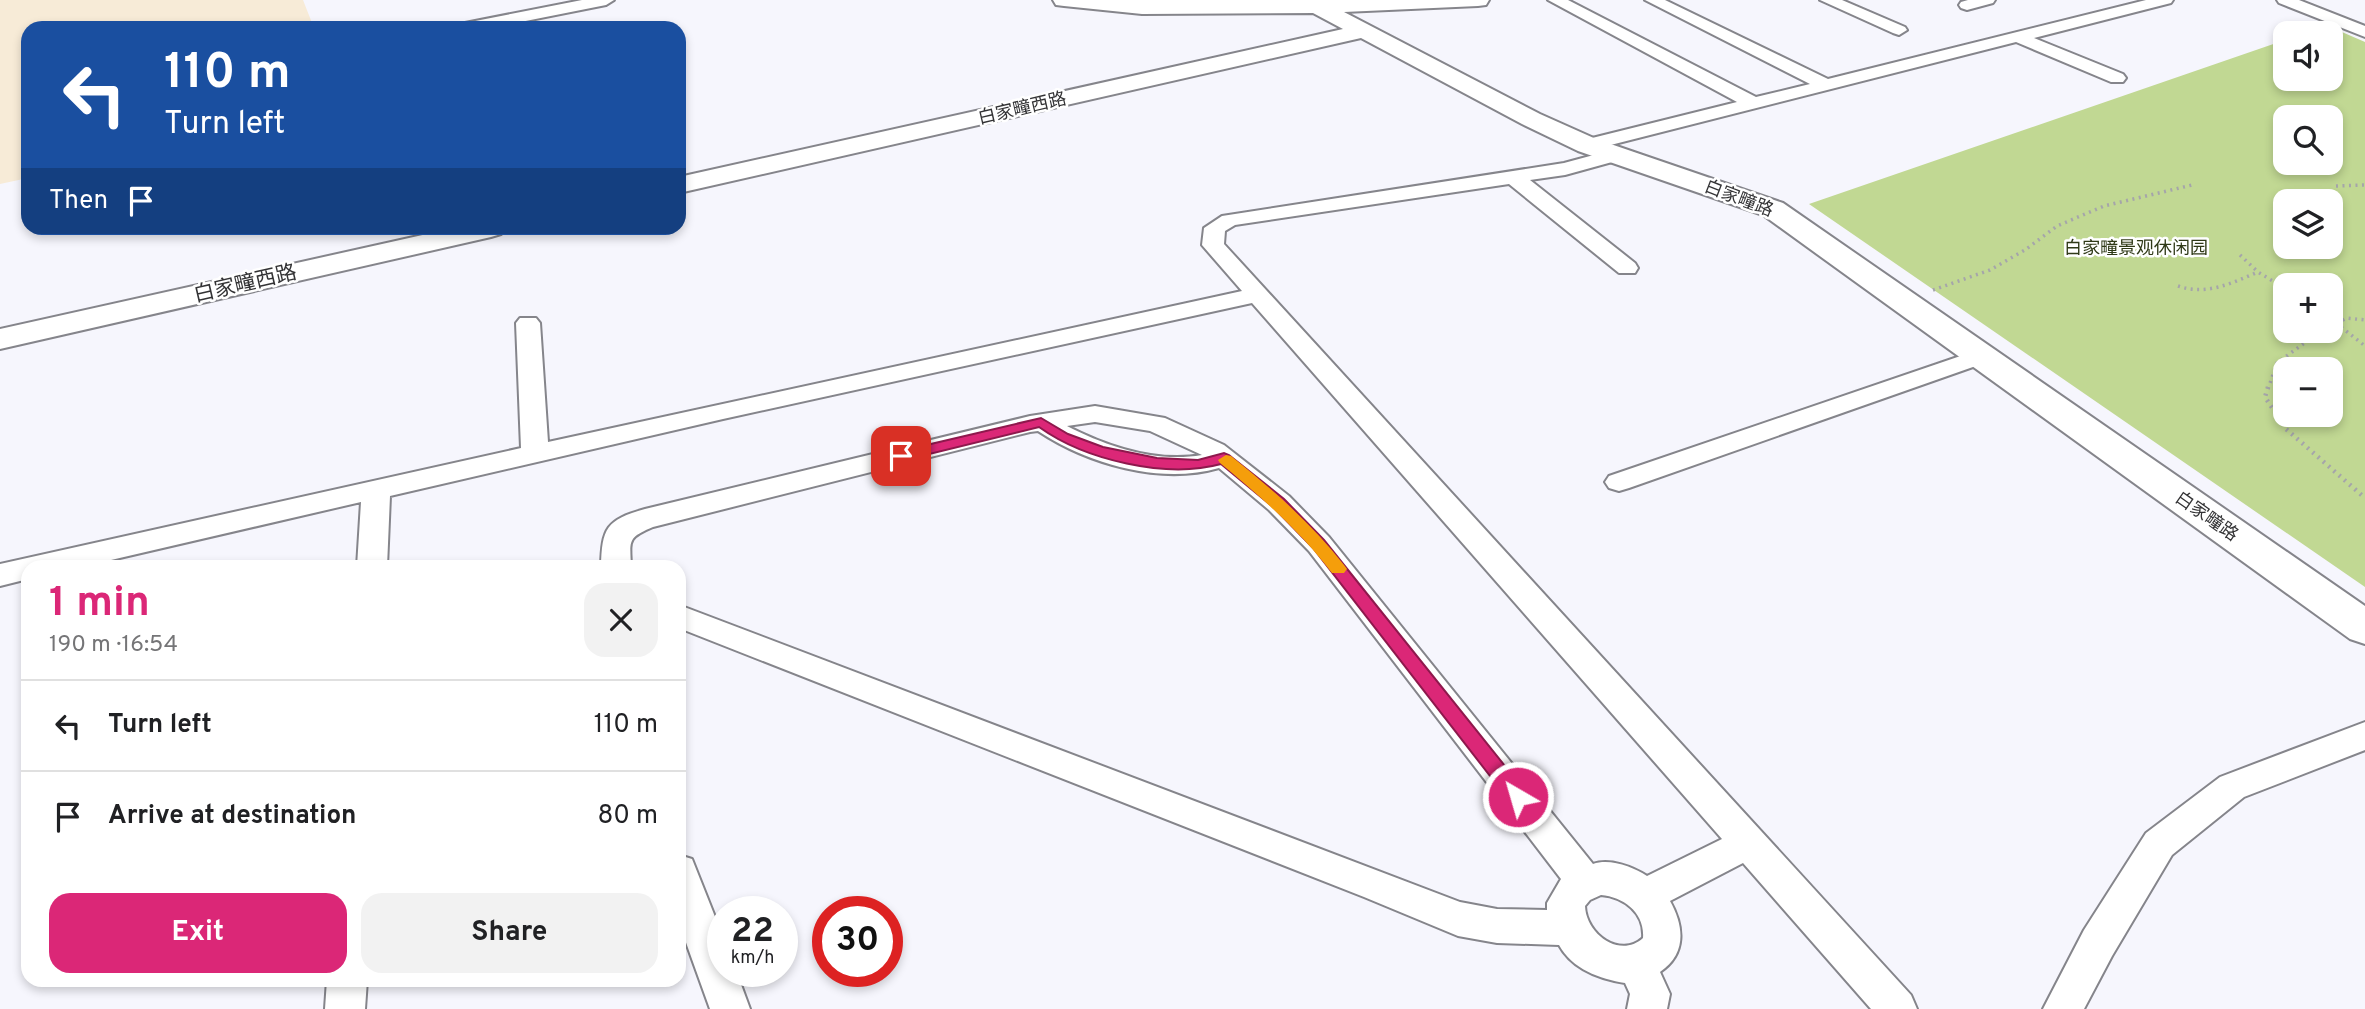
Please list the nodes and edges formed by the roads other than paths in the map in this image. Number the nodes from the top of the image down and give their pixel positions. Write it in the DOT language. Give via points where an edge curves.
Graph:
graph roads {
  1 [pos="606,0"];
  2 [pos="1064,0"];
  3 [pos="1478,0"];
  4 [pos="1556,0"];
  5 [pos="1653,0"];
  6 [pos="1828,0"];
  7 [pos="1987,0"];
  8 [pos="2165,0"];
  9 [pos="2285,0"];
  10 [pos="1314,3"];
  11 [pos="1967,5"];
  12 [pos="500,21"];
  13 [pos="1899,30"];
  14 [pos="1364,31"];
  15 [pos="2365,32"];
  16 [pos="2017,37"];
  17 [pos="2117,78"];
  18 [pos="1826,85"];
  19 [pos="1753,103"];
  20 [pos="1587,145"];
  21 [pos="1616,155"];
  22 [pos="1513,177"];
  23 [pos="686,183"];
  24 [pos="460,235"];
  25 [pos="1627,268"];
  26 [pos="1256,295"];
  27 [pos="528,323"];
  28 [pos="0,339"];
  29 [pos="1982,356"];
  30 [pos="535,454"];
  31 [pos="1619,482"];
  32 [pos="376,490"];
  33 [pos="67,560"];
  34 [pos="372,560"];
  35 [pos="616,560"];
  36 [pos="21,570"];
  37 [pos="0,575"];
  38 [pos="686,619"];
  39 [pos="2365,628"];
  40 [pos="2365,736"];
  41 [pos="1748,844"];
  42 [pos="1585,881"];
  43 [pos="686,889"];
  44 [pos="1645,895"];
  45 [pos="1568,928"];
  46 [pos="1637,963"];
  47 [pos="347,987"];
  48 [pos="345,1009"];
  49 [pos="730,1009"];
  50 [pos="1647,1009"];
  51 [pos="1897,1009"];
  52 [pos="2063,1009"];
  1 -- 12 [label="street"];
  2 -- 10 [label="street, 白家疃路" via="1142,7"];
  3 -- 10 [label="street"];
  4 -- 19 [label="street"];
  5 -- 18 [label="street"];
  6 -- 13 [label="street"];
  7 -- 11 [label="street"];
  8 -- 16 [label="street"];
  9 -- 15 [label="street"];
  10 -- 14 [label="street, 白家疃路"];
  14 -- 20 [label="street, 白家疃路"];
  14 -- 23 [label="street, 白家疃西路"];
  16 -- 17 [label="street"];
  16 -- 18 [label="street"];
  18 -- 19 [label="street"];
  19 -- 20 [label="street"];
  20 -- 21 [label="street, 白家疃路"];
  21 -- 22 [label="street"];
  21 -- 29 [label="street, 白家疃路" via="1773,209"];
  22 -- 25 [label="street"];
  22 -- 26 [label="street" via="1229,220 1215,228 1213,246"];
  24 -- 28 [label="street, 白家疃西路"];
  26 -- 30 [label="street"];
  26 -- 41 [label="street"];
  27 -- 30 [label="street"];
  29 -- 31 [label="street"];
  29 -- 39 [label="street, 白家疃路"];
  30 -- 32 [label="street"];
  32 -- 33 [label="street"];
  32 -- 34 [label="street"];
  35 -- 42 [label="street" via="616,538 624,528 645,519 1041,422 1095,414 1156,424 1224,458 1279,503 1318,544"];
  36 -- 37 [label="street"];
  38 -- 45 [label="street" via="1458,919 1497,926"];
  40 -- 52 [label="street" via="2232,787 2159,844"];
  41 -- 44 [label="street"];
  41 -- 51 [label="street"];
  42 -- 44 [label="street" via="1615,879"];
  42 -- 45 [label="street" via="1566,900"];
  43 -- 49 [label="street"];
  44 -- 46 [label="street" via="1662,921 1662,935 1651,957"];
  45 -- 46 [label="street" via="1578,942 1606,961"];
  46 -- 50 [label="street" via="1650,994"];
  47 -- 48 [label="street"];
}
